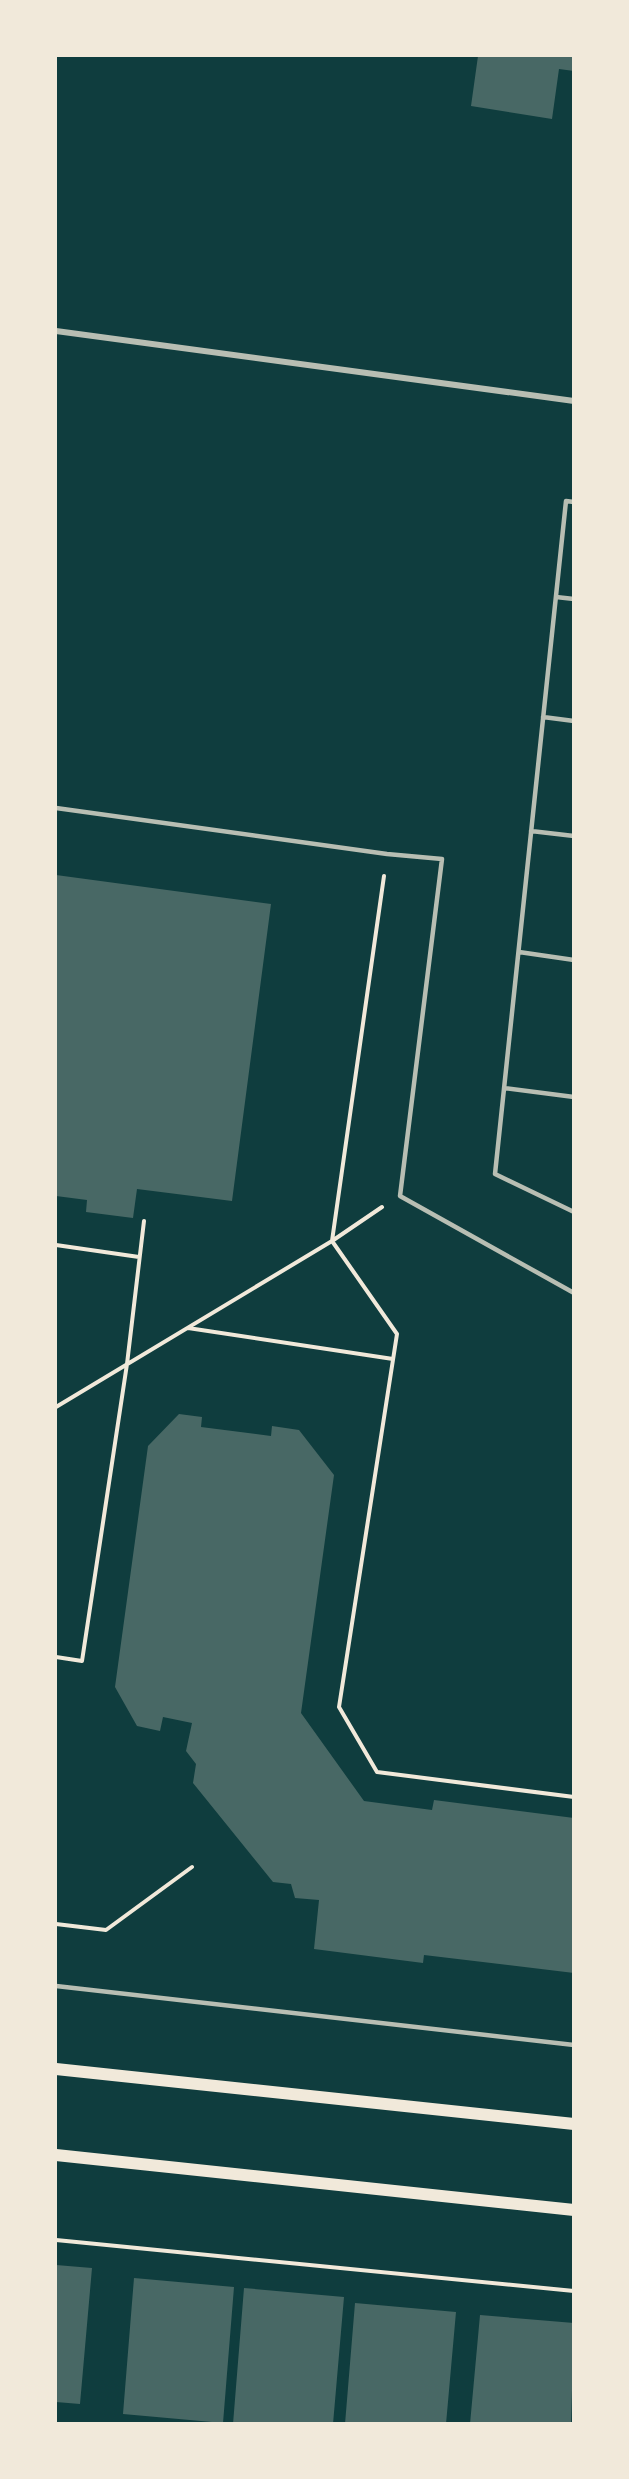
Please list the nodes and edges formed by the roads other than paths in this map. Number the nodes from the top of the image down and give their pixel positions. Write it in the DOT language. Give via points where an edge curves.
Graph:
graph roads {
  1 [pos="56,331"];
  2 [pos="573,401"];
  3 [pos="573,502"];
  4 [pos="556,597"];
  5 [pos="573,599"];
  6 [pos="543,717"];
  7 [pos="573,721"];
  8 [pos="56,807"];
  9 [pos="531,831"];
  10 [pos="573,836"];
  11 [pos="519,952"];
  12 [pos="573,960"];
  13 [pos="504,1088"];
  14 [pos="573,1097"];
  15 [pos="573,1212"];
  16 [pos="573,1293"];
  17 [pos="56,1986"];
  18 [pos="573,2045"];
  19 [pos="56,2069"];
  20 [pos="573,2124"];
  21 [pos="56,2155"];
  22 [pos="573,2210"];
  1 -- 2 [label="street"];
  3 -- 4 [label="lane" via="566,501"];
  4 -- 5 [label="lane"];
  4 -- 6 [label="lane"];
  6 -- 7 [label="lane"];
  6 -- 9 [label="lane"];
  8 -- 16 [label="lane" via="442,859 400,1196"];
  9 -- 10 [label="lane"];
  9 -- 11 [label="lane"];
  11 -- 12 [label="lane"];
  11 -- 13 [label="lane"];
  13 -- 14 [label="lane"];
  13 -- 15 [label="lane" via="495,1174"];
  17 -- 18 [label="lane"];
  19 -- 20 [label="main road"];
  21 -- 22 [label="main road"];
}
